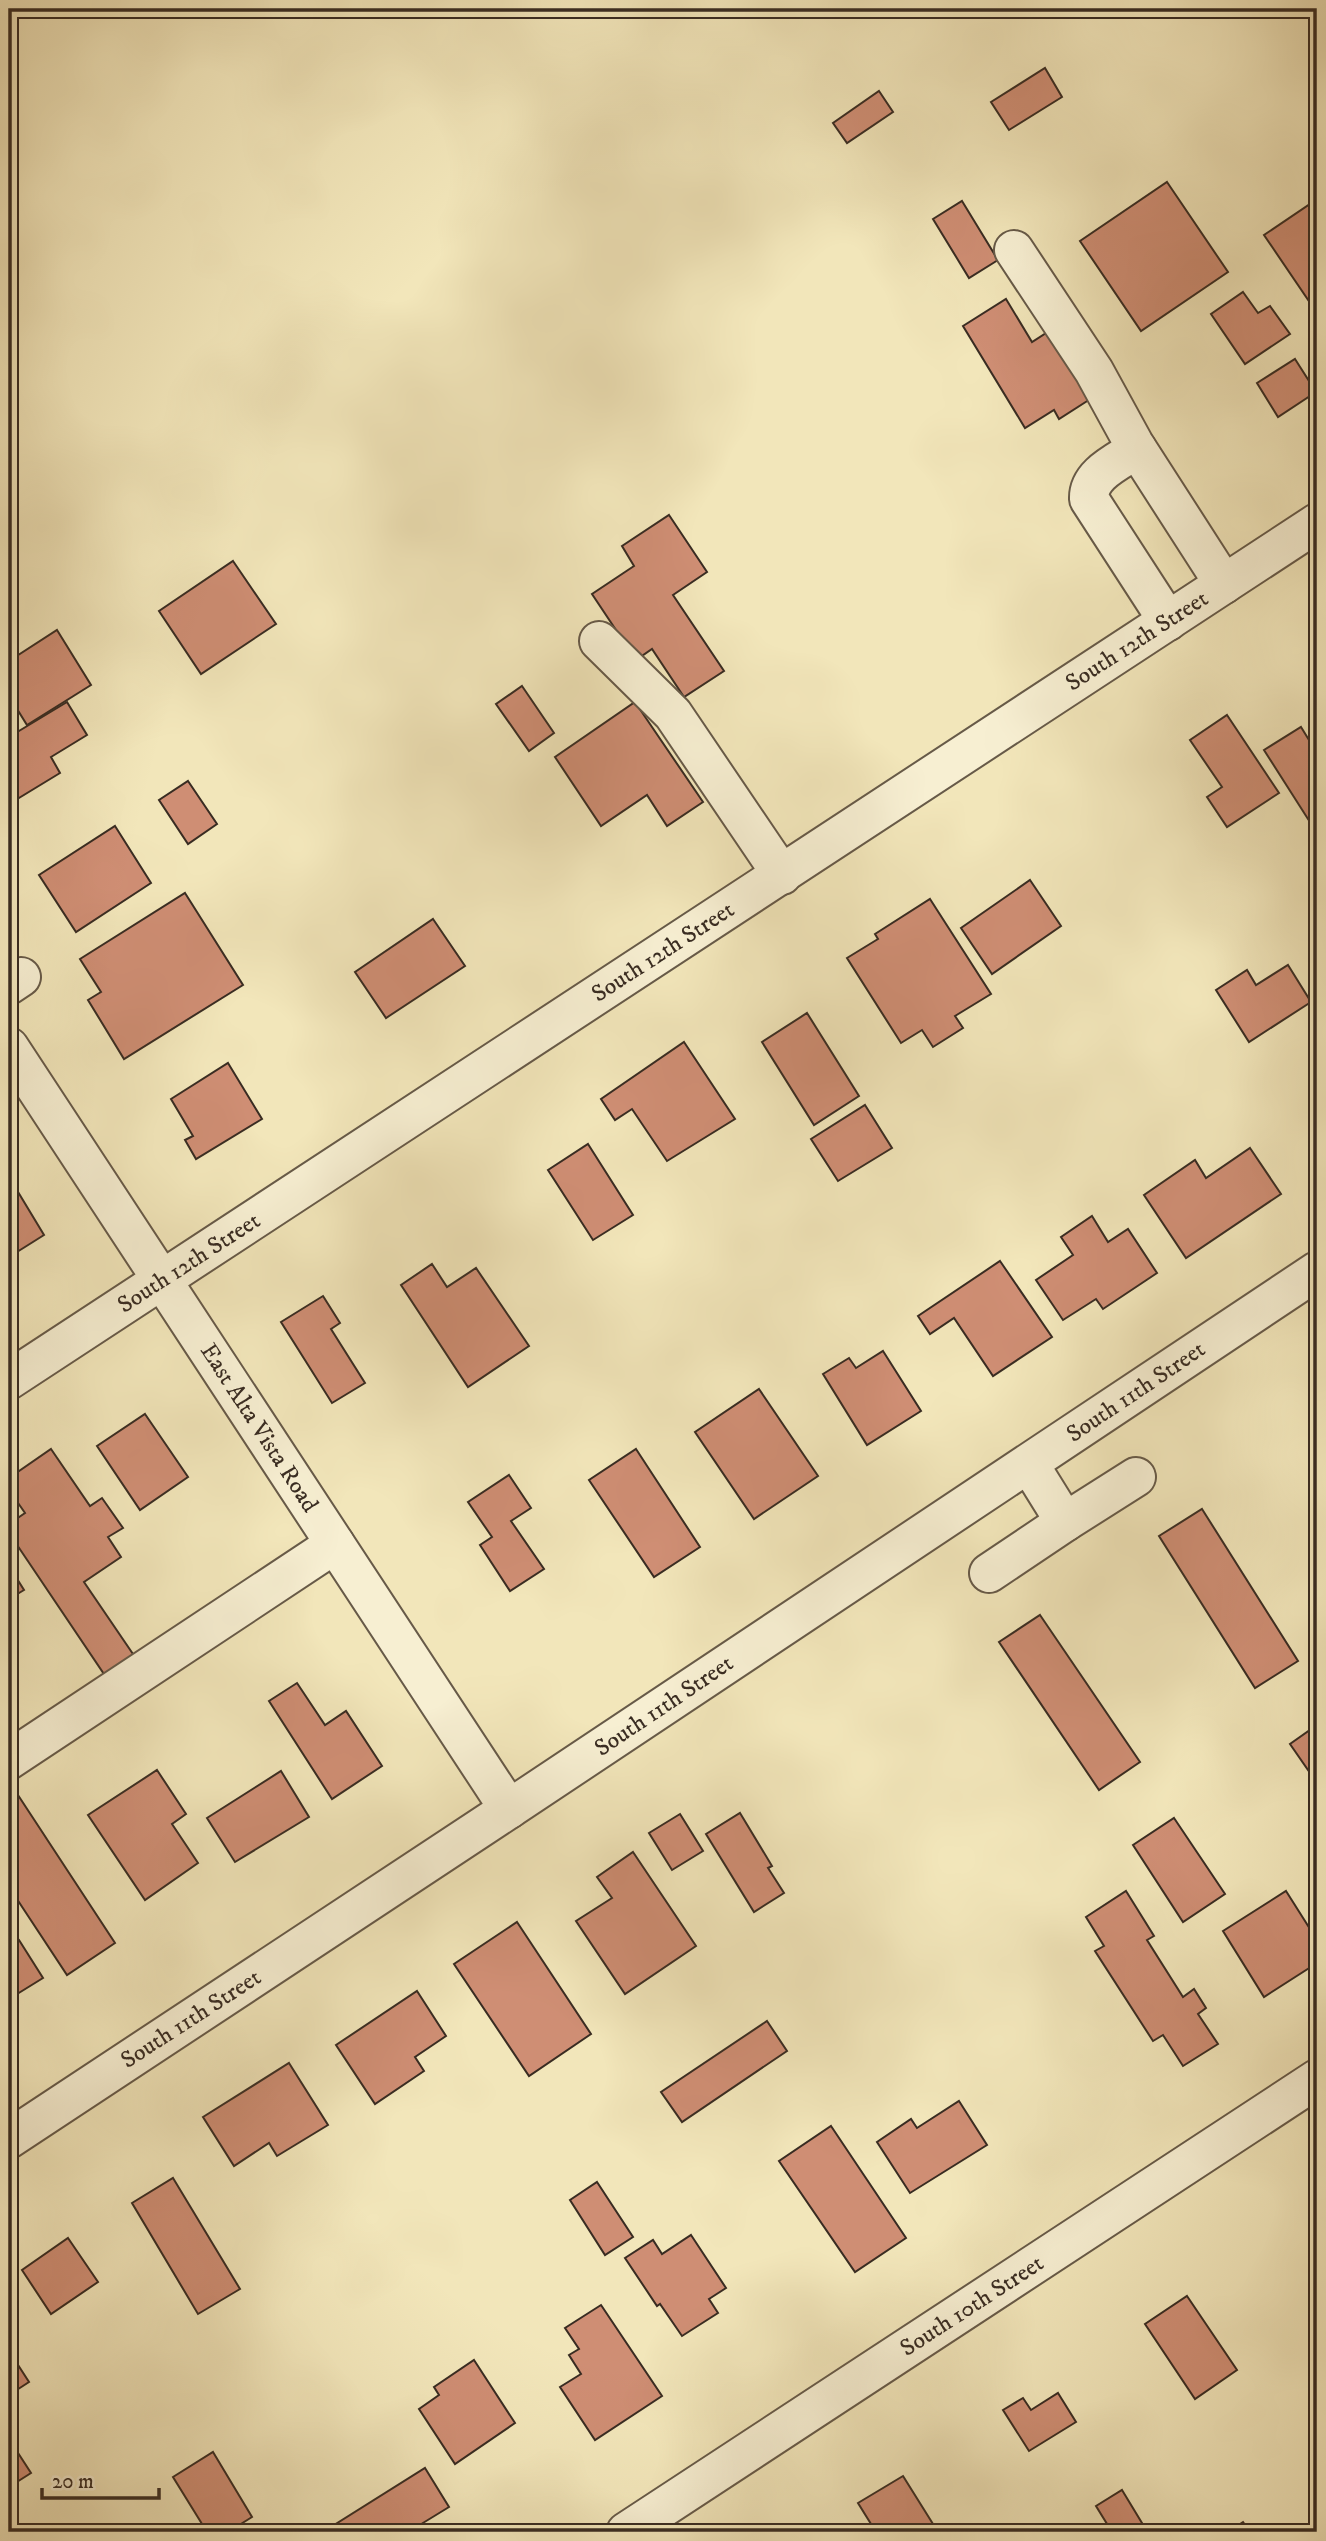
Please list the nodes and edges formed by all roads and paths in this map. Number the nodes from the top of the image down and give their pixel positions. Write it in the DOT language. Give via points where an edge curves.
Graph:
graph roads {
  1 [pos="1014,250"];
  2 [pos="1137,449"];
  3 [pos="1317,523"];
  4 [pos="1224,584"];
  5 [pos="1168,621"];
  6 [pos="599,641"];
  7 [pos="782,875"];
  8 [pos="9,1047"];
  9 [pos="1317,1271"];
  10 [pos="162,1280"];
  11 [pos="9,1380"];
  12 [pos="1029,1464"];
  13 [pos="1136,1477"];
  14 [pos="1065,1522"];
  15 [pos="335,1544"];
  16 [pos="989,1573"];
  17 [pos="9,1760"];
  18 [pos="509,1810"];
  19 [pos="1317,2079"];
  20 [pos="9,2139"];
  21 [pos="626,2532"];
  1 -- 2 [label="street" via="1094,371"];
  2 -- 4 [label="street"];
  2 -- 5 [label="street" via="1094,480 1089,499"];
  3 -- 4 [label="street, South 12th Street"];
  4 -- 5 [label="street, South 12th Street"];
  5 -- 7 [label="street, South 12th Street"];
  6 -- 7 [label="street" via="673,714"];
  7 -- 10 [label="street, South 12th Street"];
  8 -- 10 [label="street, East Alta Vista Road"];
  9 -- 12 [label="street, South 11th Street"];
  10 -- 11 [label="street, South 12th Street"];
  10 -- 15 [label="street, East Alta Vista Road"];
  12 -- 14 [label="street"];
  12 -- 18 [label="street, South 11th Street"];
  13 -- 14 [label="street"];
  14 -- 16 [label="street"];
  15 -- 17 [label="street"];
  15 -- 18 [label="street, East Alta Vista Road"];
  18 -- 20 [label="street, South 11th Street"];
  19 -- 21 [label="street, South 10th Street"];
}
